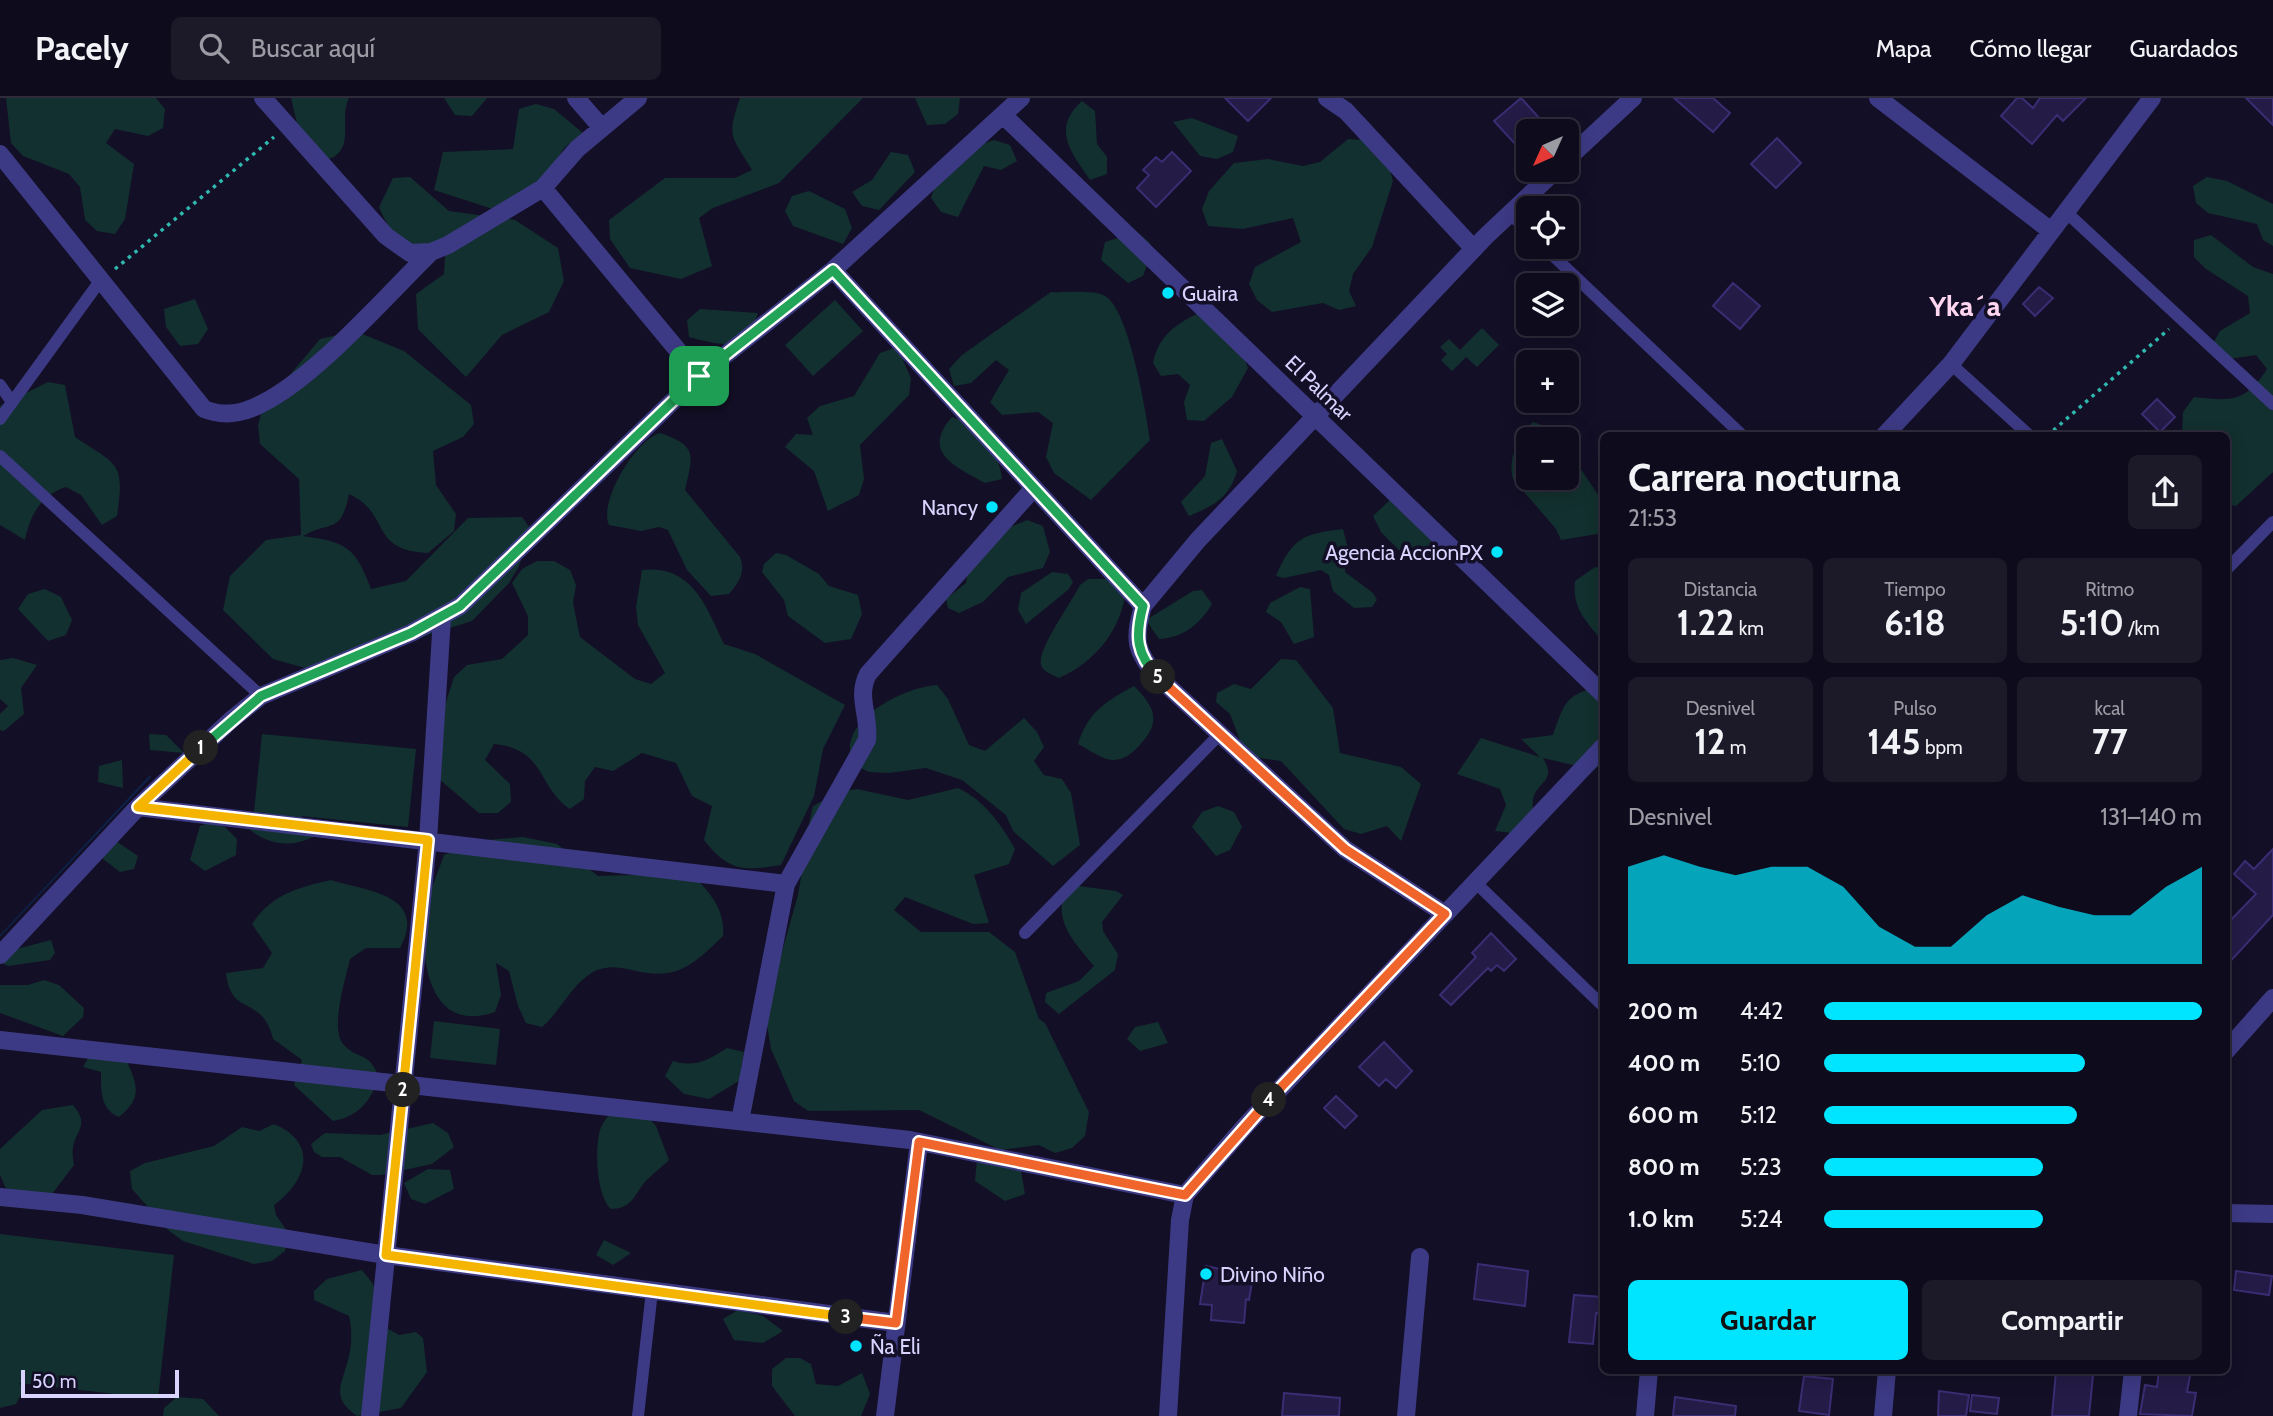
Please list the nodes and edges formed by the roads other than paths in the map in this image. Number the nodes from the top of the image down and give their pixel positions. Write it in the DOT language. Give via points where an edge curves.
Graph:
graph roads {
  1 [pos="263,98"];
  2 [pos="576,98"];
  3 [pos="638,98"];
  4 [pos="1021,98"];
  5 [pos="1327,98"];
  6 [pos="1633,98"];
  7 [pos="1878,98"];
  8 [pos="2152,98"];
  9 [pos="1003,116"];
  10 [pos="602,128"];
  11 [pos="1579,148"];
  12 [pos="0,154"];
  13 [pos="1543,182"];
  14 [pos="543,188"];
  15 [pos="2066,212"];
  16 [pos="1509,214"];
  17 [pos="1516,220"];
  18 [pos="2051,230"];
  19 [pos="1474,249"];
  20 [pos="431,252"];
  21 [pos="1557,259"];
  22 [pos="833,270"];
  23 [pos="100,281"];
  24 [pos="1951,364"];
  25 [pos="699,376"];
  26 [pos="0,385"];
  27 [pos="12,402"];
  28 [pos="2273,404"];
  29 [pos="1316,417"];
  30 [pos="0,419"];
  31 [pos="1739,432"];
  32 [pos="1888,432"];
  33 [pos="2026,432"];
  34 [pos="0,456"];
  35 [pos="1033,489"];
  36 [pos="2273,522"];
  37 [pos="2230,566"];
  38 [pos="1143,606"];
  39 [pos="442,618"];
  40 [pos="1600,691"];
  41 [pos="261,696"];
  42 [pos="1220,734"];
  43 [pos="1600,750"];
  44 [pos="138,807"];
  45 [pos="428,840"];
  46 [pos="1475,882"];
  47 [pos="786,884"];
  48 [pos="1445,914"];
  49 [pos="1025,933"];
  50 [pos="0,955"];
  51 [pos="2273,998"];
  52 [pos="1600,1003"];
  53 [pos="0,1040"];
  54 [pos="2230,1046"];
  55 [pos="404,1084"];
  56 [pos="740,1121"];
  57 [pos="919,1142"];
  58 [pos="1186,1193"];
  59 [pos="0,1197"];
  60 [pos="2230,1213"];
  61 [pos="2273,1214"];
  62 [pos="386,1255"];
  63 [pos="1420,1257"];
  64 [pos="652,1291"];
  65 [pos="896,1323"];
  66 [pos="1649,1374"];
  67 [pos="1887,1374"];
  68 [pos="2133,1374"];
  69 [pos="370,1416"];
  70 [pos="638,1416"];
  71 [pos="885,1416"];
  72 [pos="1168,1416"];
  73 [pos="1406,1416"];
  74 [pos="1645,1416"];
  75 [pos="1883,1416"];
  76 [pos="2128,1416"];
  1 -- 20 [label="street" via="386,236 410,253"];
  2 -- 10 [label="street"];
  3 -- 10 [label="street"];
  4 -- 9 [label="street"];
  5 -- 19 [label="street" via="1346,111"];
  6 -- 11 [label="street"];
  7 -- 18 [label="street"];
  8 -- 15 [label="street"];
  9 -- 22 [label="street"];
  9 -- 29 [label="street, El Palmar"];
  10 -- 14 [label="street"];
  12 -- 23 [label="street"];
  13 -- 16 [label="street"];
  14 -- 20 [label="street"];
  14 -- 25 [label="street"];
  15 -- 18 [label="street"];
  15 -- 28 [label="lane"];
  16 -- 17 [label="lane"];
  16 -- 19 [label="street"];
  18 -- 24 [label="street"];
  19 -- 29 [label="street"];
  20 -- 23 [label="street" via="316,365 263,403 220,415 204,410"];
  21 -- 31 [label="lane"];
  22 -- 25 [label="street"];
  22 -- 35 [label="street"];
  23 -- 27 [label="lane"];
  24 -- 32 [label="street"];
  24 -- 33 [label="lane"];
  25 -- 39 [label="street" via="482,587"];
  26 -- 27 [label="lane"];
  27 -- 30 [label="lane"];
  29 -- 38 [label="street" via="1198,540"];
  29 -- 40 [label="street, El Palmar"];
  34 -- 41 [label="lane"];
  35 -- 38 [label="street"];
  35 -- 47 [label="street" via="869,674 862,686 867,740"];
  36 -- 37 [label="lane"];
  38 -- 42 [label="street" via="1137,643 1142,659"];
  39 -- 41 [label="street"];
  39 -- 45 [label="street"];
  41 -- 44 [label="street"];
  42 -- 48 [label="street" via="1345,849"];
  42 -- 49 [label="lane"];
  43 -- 46 [label="street"];
  44 -- 45 [label="street"];
  44 -- 50 [label="street"];
  45 -- 47 [label="street"];
  45 -- 55 [label="street"];
  46 -- 48 [label="street"];
  46 -- 52 [label="lane"];
  47 -- 56 [label="street"];
  48 -- 58 [label="street"];
  51 -- 54 [label="street"];
  53 -- 55 [label="street"];
  55 -- 56 [label="street"];
  55 -- 62 [label="street"];
  56 -- 57 [label="street"];
  57 -- 58 [label="street"];
  57 -- 65 [label="street"];
  58 -- 72 [label="street" via="1180,1220"];
  59 -- 62 [label="street" via="82,1205"];
  60 -- 61 [label="street"];
  62 -- 64 [label="street"];
  62 -- 69 [label="street"];
  63 -- 73 [label="street"];
  64 -- 65 [label="street"];
  64 -- 70 [label="lane"];
  65 -- 71 [label="street"];
  66 -- 74 [label="street"];
  67 -- 75 [label="street"];
  68 -- 76 [label="street"];
}
